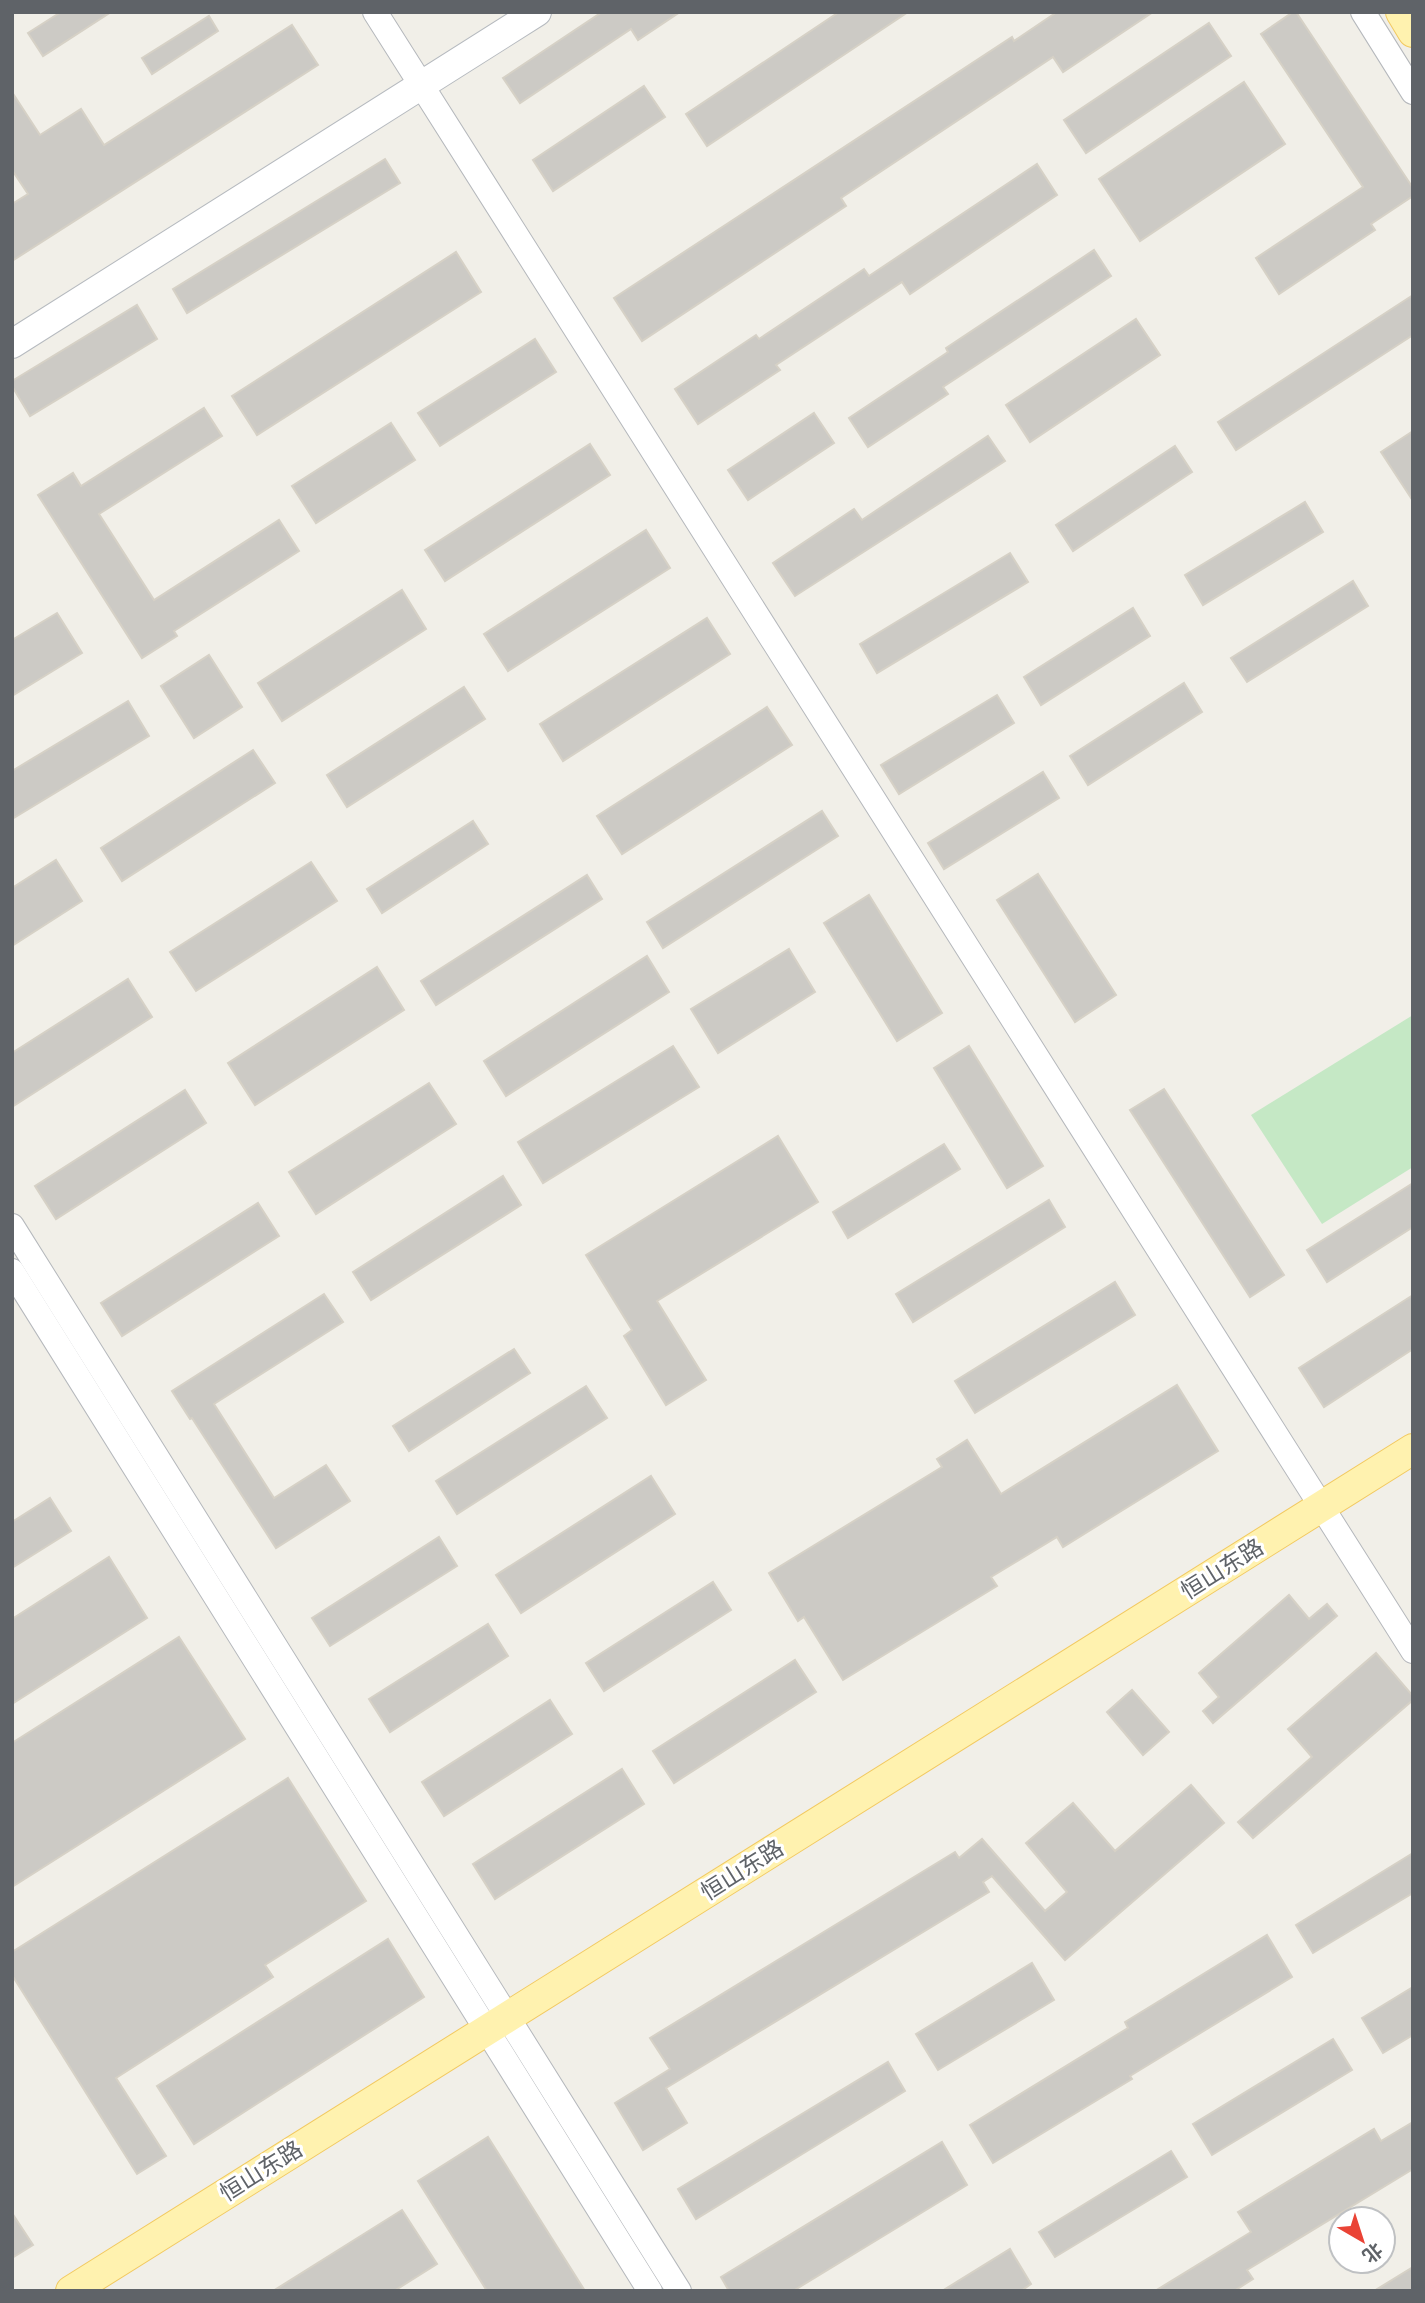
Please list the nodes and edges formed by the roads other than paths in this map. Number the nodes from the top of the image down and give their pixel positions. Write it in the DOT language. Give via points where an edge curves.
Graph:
graph roads {
  1 [pos="375,12"];
  2 [pos="506,12"];
  3 [pos="537,12"];
  4 [pos="1363,12"];
  5 [pos="1401,12"];
  6 [pos="1413,32"];
  7 [pos="417,79"];
  8 [pos="1413,92"];
  9 [pos="12,324"];
  10 [pos="12,344"];
  11 [pos="12,1226"];
  12 [pos="12,1272"];
  13 [pos="1413,1449"];
  14 [pos="1413,1471"];
  15 [pos="1327,1514"];
  16 [pos="1413,1651"];
  17 [pos="502,2028"];
  18 [pos="71,2291"];
  19 [pos="100,2291"];
  20 [pos="650,2291"];
  21 [pos="679,2291"];
  1 -- 7 [label="street"];
  2 -- 7 [label="main road"];
  3 -- 7 [label="main road"];
  4 -- 8 [label="street"];
  5 -- 6 [label="main road"];
  7 -- 9 [label="main road"];
  7 -- 10 [label="main road"];
  7 -- 15 [label="street"];
  11 -- 17 [label="street"];
  12 -- 17 [label="street" via="153,1499"];
  13 -- 15 [label="main road, 恒山东路"];
  14 -- 15 [label="main road, 恒山东路"];
  15 -- 16 [label="street"];
  15 -- 17 [label="main road, 恒山东路"];
  17 -- 18 [label="main road, 恒山东路"];
  17 -- 19 [label="main road, 恒山东路"];
  17 -- 20 [label="street"];
  17 -- 21 [label="street"];
}
